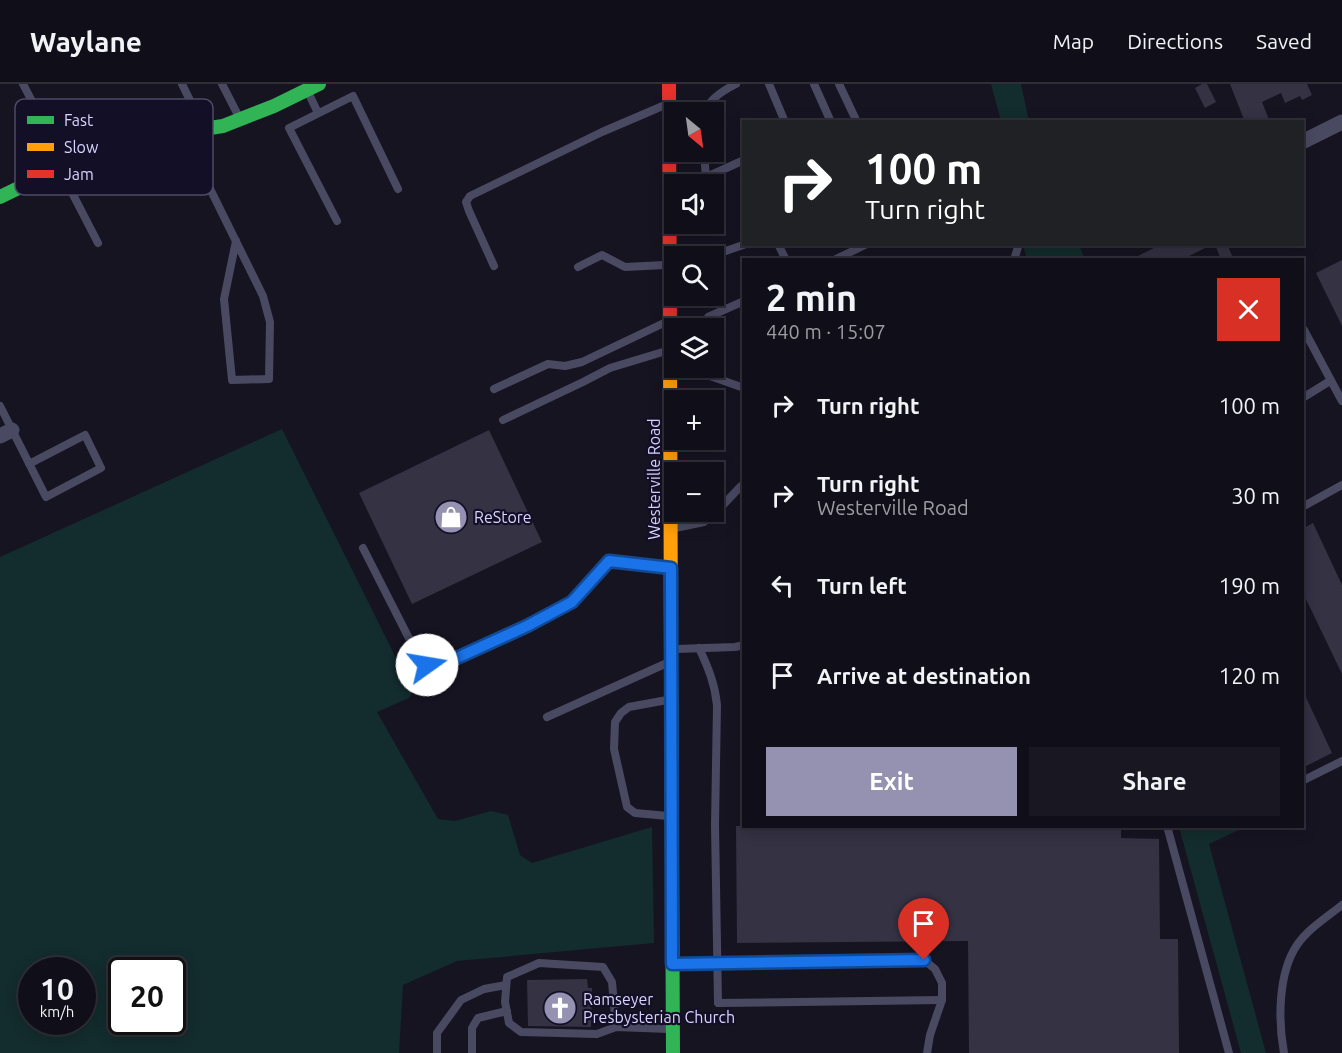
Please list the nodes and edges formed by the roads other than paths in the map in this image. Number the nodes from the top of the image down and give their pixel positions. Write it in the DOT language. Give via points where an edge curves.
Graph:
graph roads {
  1 [pos="23,84"];
  2 [pos="182,84"];
  3 [pos="222,84"];
  4 [pos="669,84"];
  5 [pos="736,84"];
  6 [pos="769,84"];
  7 [pos="814,84"];
  8 [pos="839,84"];
  9 [pos="313,87"];
  10 [pos="31,99"];
  11 [pos="189,99"];
  12 [pos="669,102"];
  13 [pos="712,102"];
  14 [pos="664,106"];
  15 [pos="318,113"];
  16 [pos="240,119"];
  17 [pos="784,120"];
  18 [pos="830,120"];
  19 [pos="856,120"];
  20 [pos="1342,122"];
  21 [pos="213,128"];
  22 [pos="1304,141"];
  23 [pos="742,161"];
  24 [pos="714,174"];
  25 [pos="398,189"];
  26 [pos="15,190"];
  27 [pos="213,194"];
  28 [pos="73,195"];
  29 [pos="0,197"];
  30 [pos="337,221"];
  31 [pos="236,241"];
  32 [pos="98,243"];
  33 [pos="742,245"];
  34 [pos="863,246"];
  35 [pos="724,252"];
  36 [pos="838,258"];
  37 [pos="664,265"];
  38 [pos="494,266"];
  39 [pos="578,267"];
  40 [pos="742,302"];
  41 [pos="708,318"];
  42 [pos="664,323"];
  43 [pos="1304,330"];
  44 [pos="664,351"];
  45 [pos="670,378"];
  46 [pos="722,378"];
  47 [pos="1330,381"];
  48 [pos="742,387"];
  49 [pos="494,389"];
  50 [pos="1304,397"];
  51 [pos="1342,401"];
  52 [pos="0,406"];
  53 [pos="503,420"];
  54 [pos="6,433"];
  55 [pos="29,464"];
  56 [pos="742,485"];
  57 [pos="1342,485"];
  58 [pos="1304,506"];
  59 [pos="671,529"];
  60 [pos="363,548"];
  61 [pos="671,568"];
  62 [pos="742,645"];
  63 [pos="699,648"];
  64 [pos="671,655"];
  65 [pos="671,699"];
  66 [pos="547,717"];
  67 [pos="1342,761"];
  68 [pos="1304,780"];
  69 [pos="672,816"];
  70 [pos="1168,828"];
  71 [pos="1342,905"];
  72 [pos="717,963"];
  73 [pos="672,964"];
  74 [pos="506,985"];
  75 [pos="942,1000"];
  76 [pos="507,1011"];
  77 [pos="616,1027"];
  78 [pos="673,1029"];
  79 [pos="437,1053"];
  80 [pos="472,1053"];
  81 [pos="673,1053"];
  82 [pos="927,1053"];
  83 [pos="1229,1053"];
  84 [pos="1284,1053"];
  1 -- 10 [label="lane"];
  2 -- 11 [label="lane"];
  3 -- 16 [label="lane"];
  4 -- 12 [label="main road, Westerville Road"];
  5 -- 13 [label="lane"];
  6 -- 17 [label="lane"];
  7 -- 18 [label="lane"];
  8 -- 19 [label="lane"];
  9 -- 15 [label="lane"];
  9 -- 16 [label="main road"];
  14 -- 38 [label="lane" via="470,196 466,202 469,211"];
  15 -- 25 [label="lane" via="353,96"];
  15 -- 30 [label="lane" via="289,128"];
  16 -- 21 [label="main road"];
  20 -- 22 [label="street"];
  23 -- 24 [label="lane"];
  26 -- 29 [label="main road"];
  27 -- 31 [label="lane"];
  28 -- 32 [label="lane"];
  31 -- 31 [label="lane" via="263,296 270,322 269,379 232,380 224,299"];
  33 -- 35 [label="lane"];
  34 -- 36 [label="lane"];
  37 -- 39 [label="lane" via="625,267 602,255"];
  40 -- 41 [label="lane"];
  42 -- 49 [label="lane" via="582,362 548,364"];
  43 -- 47 [label="lane"];
  44 -- 53 [label="lane" via="610,368"];
  45 -- 59 [label="main road, Westerville Road"];
  46 -- 48 [label="lane"];
  47 -- 50 [label="lane"];
  47 -- 51 [label="lane"];
  52 -- 54 [label="lane"];
  54 -- 55 [label="lane" via="19,445"];
  55 -- 55 [label="lane" via="46,497 101,468 85,435"];
  56 -- 59 [label="lane" via="704,522"];
  57 -- 58 [label="lane"];
  59 -- 61 [label="main road, Westerville Road"];
  60 -- 61 [label="lane" via="419,658 437,667 572,602 609,561"];
  61 -- 64 [label="main road, Westerville Road"];
  62 -- 63 [label="lane"];
  63 -- 64 [label="lane"];
  63 -- 72 [label="lane" via="711,675 717,705"];
  64 -- 65 [label="main road, Westerville Road"];
  64 -- 66 [label="lane"];
  65 -- 69 [label="main road, Westerville Road"];
  65 -- 69 [label="lane" via="629,707 621,713 615,722 615,749 627,807 635,813"];
  67 -- 68 [label="lane"];
  69 -- 73 [label="main road, Westerville Road"];
  70 -- 83 [label="lane"];
  71 -- 84 [label="lane" via="1306,934 1288,962 1280,1023"];
  72 -- 73 [label="lane"];
  72 -- 75 [label="lane" via="924,960 935,969 942,983"];
  72 -- 75 [label="lane" via="718,1003"];
  73 -- 78 [label="main road, Westerville Road"];
  74 -- 76 [label="lane"];
  74 -- 77 [label="lane" via="507,976 539,963 603,967 612,982"];
  74 -- 79 [label="lane" via="461,999 437,1033"];
  75 -- 82 [label="lane"];
  76 -- 77 [label="lane" via="509,1023 521,1032 597,1034"];
  76 -- 80 [label="lane" via="478,1018 472,1028"];
  77 -- 78 [label="lane"];
  78 -- 81 [label="main road, Westerville Road"];
}
